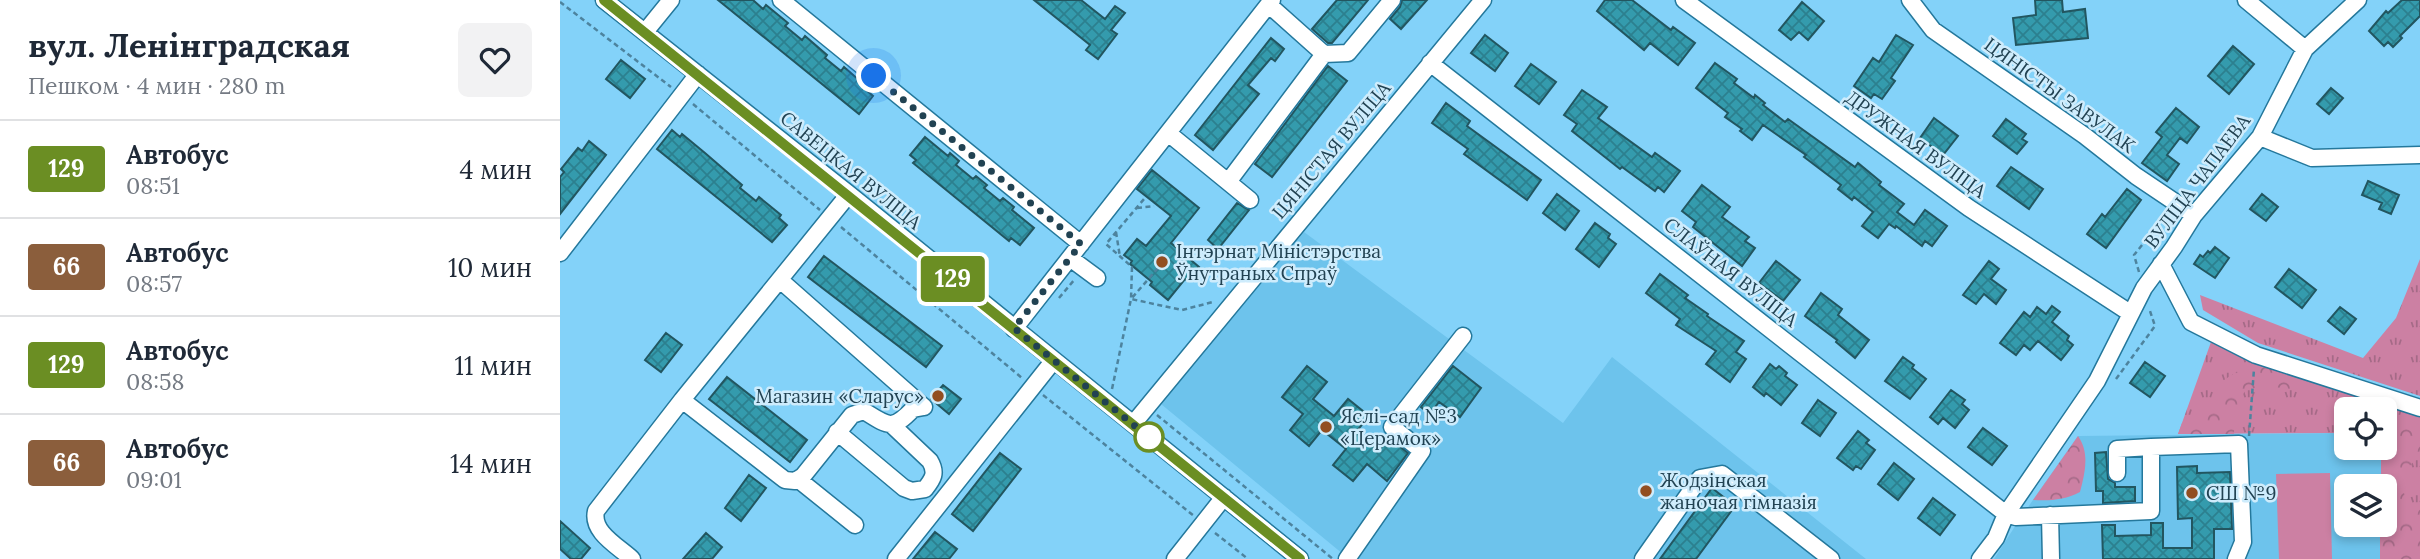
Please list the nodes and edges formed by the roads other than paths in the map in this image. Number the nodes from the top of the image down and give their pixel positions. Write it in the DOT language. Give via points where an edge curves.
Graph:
graph roads {
  1 [pos="604,0"];
  2 [pos="671,0"];
  3 [pos="781,0"];
  4 [pos="1392,0"];
  5 [pos="1483,0"];
  6 [pos="1684,0"];
  7 [pos="1910,0"];
  8 [pos="2246,0"];
  9 [pos="2358,0"];
  10 [pos="1270,2"];
  11 [pos="645,32"];
  12 [pos="2305,49"];
  13 [pos="1324,54"];
  14 [pos="1430,63"];
  15 [pos="698,74"];
  16 [pos="1168,133"];
  17 [pos="2260,137"];
  18 [pos="2420,155"];
  19 [pos="1228,182"];
  20 [pos="849,194"];
  21 [pos="1250,200"];
  22 [pos="2194,215"];
  23 [pos="1081,244"];
  24 [pos="560,253"];
  25 [pos="1077,263"];
  26 [pos="2161,264"];
  27 [pos="1097,278"];
  28 [pos="780,280"];
  29 [pos="2130,313"];
  30 [pos="1014,328"];
  31 [pos="1464,336"];
  32 [pos="1054,360"];
  33 [pos="682,400"];
  34 [pos="2420,408"];
  35 [pos="1133,424"];
  36 [pos="892,425"];
  37 [pos="837,432"];
  38 [pos="2151,447"];
  39 [pos="2117,473"];
  40 [pos="799,480"];
  41 [pos="1224,497"];
  42 [pos="2006,514"];
  43 [pos="2050,515"];
  44 [pos="855,525"];
  45 [pos="632,559"];
  46 [pos="896,559"];
  47 [pos="1175,559"];
  48 [pos="1300,559"];
  49 [pos="1347,559"];
  50 [pos="1643,559"];
  51 [pos="1831,559"];
  52 [pos="1980,559"];
  53 [pos="2052,559"];
  54 [pos="2236,559"];
  1 -- 11 [label="street, САВЕЦКАЯ ВУЛІЦА"];
  2 -- 11 [label="street"];
  3 -- 23 [label="street"];
  4 -- 13 [label="street" via="1348,53"];
  5 -- 14 [label="street, ЦЯНІСТАЯ ВУЛІЦА"];
  6 -- 29 [label="street, ДРУЖНАЯ ВУЛІЦА" via="1969,208"];
  7 -- 22 [label="street, ЦЯНІСТЫ ЗАВУЛАК" via="1933,30"];
  8 -- 12 [label="street"];
  9 -- 12 [label="street, ВУЛІЦА ЧАПАЕВА"];
  10 -- 13 [label="street"];
  10 -- 16 [label="street"];
  11 -- 15 [label="street, САВЕЦКАЯ ВУЛІЦА"];
  12 -- 17 [label="street, ВУЛІЦА ЧАПАЕВА"];
  13 -- 19 [label="street"];
  14 -- 35 [label="street, ЦЯНІСТАЯ ВУЛІЦА"];
  14 -- 42 [label="street, СЛАЎНАЯ ВУЛІЦА"];
  15 -- 20 [label="street, САВЕЦКАЯ ВУЛІЦА"];
  15 -- 24 [label="street"];
  16 -- 19 [label="street"];
  16 -- 23 [label="street"];
  17 -- 18 [label="street" via="2312,158"];
  17 -- 22 [label="street, ВУЛІЦА ЧАПАЕВА"];
  19 -- 21 [label="street"];
  20 -- 28 [label="street"];
  20 -- 30 [label="street, САВЕЦКАЯ ВУЛІЦА"];
  22 -- 26 [label="street, ВУЛІЦА ЧАПАЕВА"];
  23 -- 25 [label="street"];
  25 -- 27 [label="street"];
  25 -- 30 [label="street"];
  26 -- 29 [label="street, ВУЛІЦА ЧАПАЕВА"];
  26 -- 34 [label="street" via="2191,322 2256,355"];
  28 -- 33 [label="street"];
  28 -- 36 [label="street" via="924,408 913,409"];
  29 -- 42 [label="street, ВУЛІЦА ЧАПАЕВА" via="2097,382"];
  30 -- 32 [label="street, САВЕЦКАЯ ВУЛІЦА"];
  31 -- 49 [label="street" via="1392,427 1422,451"];
  32 -- 35 [label="street, САВЕЦКАЯ ВУЛІЦА"];
  32 -- 46 [label="street"];
  33 -- 40 [label="street" via="785,480"];
  33 -- 45 [label="street" via="596,511 597,528"];
  35 -- 41 [label="street, САВЕЦКАЯ ВУЛІЦА"];
  36 -- 37 [label="street" via="864,411 852,415"];
  36 -- 37 [label="street" via="934,468 925,489 904,488"];
  37 -- 40 [label="street"];
  38 -- 39 [label="street" via="2117,449"];
  38 -- 43 [label="street" via="2151,511"];
  38 -- 54 [label="street" via="2239,444 2243,542"];
  40 -- 44 [label="street"];
  41 -- 47 [label="street"];
  41 -- 48 [label="street, САВЕЦКАЯ ВУЛІЦА"];
  42 -- 43 [label="street"];
  42 -- 52 [label="street, ВУЛІЦА ЧАПАЕВА"];
  43 -- 53 [label="street"];
  50 -- 51 [label="street" via="1700,478 1722,474"];
}
